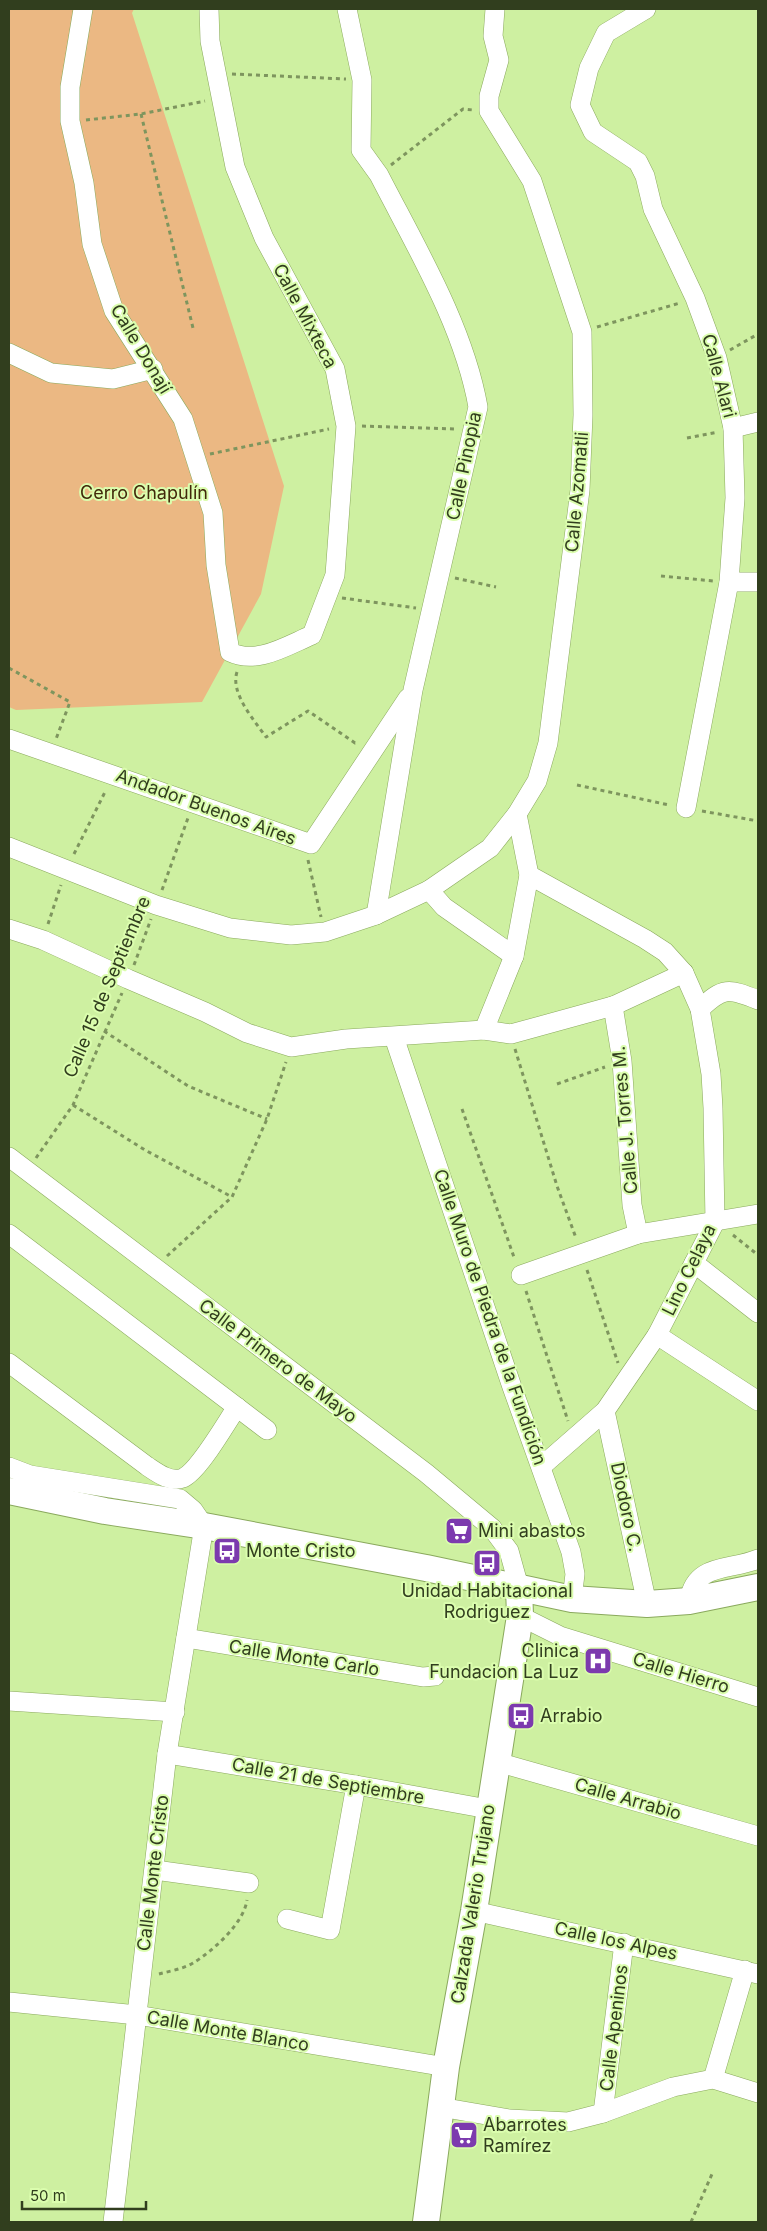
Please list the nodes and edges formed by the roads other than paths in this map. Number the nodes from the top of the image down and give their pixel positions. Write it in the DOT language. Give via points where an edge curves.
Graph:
graph roads {
  1 [pos="83,9"];
  2 [pos="209,9"];
  3 [pos="348,9"];
  4 [pos="495,9"];
  5 [pos="646,9"];
  6 [pos="9,353"];
  7 [pos="153,369"];
  8 [pos="758,422"];
  9 [pos="733,428"];
  10 [pos="729,582"];
  11 [pos="758,582"];
  12 [pos="262,656"];
  13 [pos="413,690"];
  14 [pos="381,738"];
  15 [pos="9,739"];
  16 [pos="402,747"];
  17 [pos="686,808"];
  18 [pos="518,814"];
  19 [pos="9,847"];
  20 [pos="529,875"];
  21 [pos="429,890"];
  22 [pos="376,915"];
  23 [pos="9,929"];
  24 [pos="514,956"];
  25 [pos="684,973"];
  26 [pos="758,1000"];
  27 [pos="613,1006"];
  28 [pos="700,1009"];
  29 [pos="484,1030"];
  30 [pos="394,1037"];
  31 [pos="9,1157"];
  32 [pos="758,1214"];
  33 [pos="715,1222"];
  34 [pos="9,1234"];
  35 [pos="638,1234"];
  36 [pos="694,1264"];
  37 [pos="522,1275"];
  38 [pos="758,1313"];
  39 [pos="657,1335"];
  40 [pos="9,1363"];
  41 [pos="758,1401"];
  42 [pos="236,1407"];
  43 [pos="604,1411"];
  44 [pos="267,1430"];
  45 [pos="542,1466"];
  46 [pos="9,1467"];
  47 [pos="9,1491"];
  48 [pos="204,1526"];
  49 [pos="758,1559"];
  50 [pos="520,1587"];
  51 [pos="758,1587"];
  52 [pos="572,1599"];
  53 [pos="689,1601"];
  54 [pos="647,1604"];
  55 [pos="520,1616"];
  56 [pos="186,1638"];
  57 [pos="429,1677"];
  58 [pos="758,1698"];
  59 [pos="9,1701"];
  60 [pos="176,1712"];
  61 [pos="167,1754"];
  62 [pos="497,1762"];
  63 [pos="356,1785"];
  64 [pos="488,1809"];
  65 [pos="758,1836"];
  66 [pos="155,1870"];
  67 [pos="249,1883"];
  68 [pos="474,1911"];
  69 [pos="287,1919"];
  70 [pos="624,1943"];
  71 [pos="751,1972"];
  72 [pos="9,2002"];
  73 [pos="137,2015"];
  74 [pos="446,2068"];
  75 [pos="713,2079"];
  76 [pos="758,2093"];
  77 [pos="440,2107"];
  78 [pos="603,2113"];
  79 [pos="112,2222"];
  80 [pos="426,2222"];
  1 -- 7 [label="street, Calle Donají" via="70,87 70,121 84,183 92,244 114,310 142,357"];
  2 -- 12 [label="street, Calle Mixteca" via="210,41 235,167 264,238 335,369 346,426 335,575 312,635"];
  3 -- 13 [label="street, Calle Pinopia" via="362,80 361,150 379,175 461,341 478,407"];
  4 -- 18 [label="street, Calle Azomatli" via="493,36 499,60 489,96 489,111 532,181 582,332 580,490 550,733 537,780"];
  5 -- 9 [label="street, Calle Alari" via="606,33 589,68 580,105 593,132 638,162 645,176 654,209 695,298 717,358"];
  6 -- 7 [label="street" via="51,373 113,379"];
  7 -- 12 [label="street, Calle Donají" via="183,419 214,514 216,564 230,652 242,658"];
  8 -- 9 [label="street"];
  9 -- 10 [label="street, Calle Alari" via="735,498"];
  10 -- 11 [label="street"];
  10 -- 17 [label="street, Calle Alari"];
  13 -- 14 [label="street, Andador Buenos Aires"];
  13 -- 16 [label="street, Calle Pinopia"];
  14 -- 15 [label="street, Andador Buenos Aires" via="311,844"];
  14 -- 16 [label="street"];
  16 -- 22 [label="street, Calle Pinopia"];
  18 -- 20 [label="street"];
  18 -- 21 [label="street, Calle Azomatli" via="490,848"];
  19 -- 22 [label="street, Calle Azomatli" via="156,905 230,928 291,935 325,932"];
  20 -- 24 [label="street"];
  20 -- 25 [label="street, Lino Celaya" via="645,939 665,952"];
  21 -- 22 [label="street, Calle Azomatli"];
  21 -- 24 [label="street" via="444,907"];
  23 -- 30 [label="street" via="43,940 247,1033 291,1047 346,1039"];
  24 -- 29 [label="street"];
  25 -- 27 [label="street"];
  25 -- 28 [label="street, Lino Celaya"];
  26 -- 28 [label="street" via="726,991 715,995"];
  27 -- 29 [label="street" via="511,1034"];
  27 -- 35 [label="street, Calle J. Torres M." via="622,1061 632,1205"];
  28 -- 33 [label="street, Lino Celaya" via="711,1074"];
  29 -- 30 [label="street"];
  30 -- 45 [label="street, Calle Muro de Piedra de la Fundición" via="512,1387"];
  31 -- 50 [label="street, Calle Primero de Mayo" via="426,1474 492,1528 509,1551"];
  32 -- 33 [label="street"];
  33 -- 35 [label="street"];
  33 -- 36 [label="street, Lino Celaya"];
  34 -- 42 [label="street"];
  35 -- 37 [label="street"];
  36 -- 38 [label="street"];
  36 -- 39 [label="street, Lino Celaya"];
  39 -- 41 [label="street"];
  39 -- 43 [label="street, Lino Celaya"];
  40 -- 42 [label="street" via="147,1466 173,1479 183,1478 194,1469"];
  42 -- 44 [label="street"];
  43 -- 45 [label="street, Lino Celaya"];
  43 -- 54 [label="street, Diodoro C."];
  45 -- 52 [label="street, Calle Muro de Piedra de la Fundición" via="571,1552 575,1574"];
  46 -- 48 [label="street" via="30,1475 180,1499"];
  47 -- 48 [label="street" via="106,1511"];
  48 -- 50 [label="street"];
  48 -- 56 [label="street, Calle Monte Cristo"];
  49 -- 53 [label="street" via="720,1568 700,1577 691,1586"];
  50 -- 52 [label="street"];
  50 -- 55 [label="street, Calzada Valerio Trujano"];
  51 -- 53 [label="street"];
  52 -- 54 [label="street"];
  53 -- 54 [label="street"];
  55 -- 58 [label="street, Calle Hierro" via="560,1636"];
  55 -- 62 [label="street, Calzada Valerio Trujano"];
  56 -- 57 [label="street, Calle Monte Carlo"];
  56 -- 60 [label="street, Calle Monte Cristo"];
  59 -- 60 [label="street"];
  60 -- 61 [label="street, Calle Monte Cristo"];
  61 -- 63 [label="street, Calle 21 de Septiembre"];
  61 -- 66 [label="street, Calle Monte Cristo"];
  62 -- 64 [label="street, Calzada Valerio Trujano"];
  62 -- 65 [label="street, Calle Arrabio"];
  63 -- 64 [label="street, Calle 21 de Septiembre"];
  63 -- 69 [label="street" via="330,1930"];
  64 -- 68 [label="street, Calzada Valerio Trujano"];
  66 -- 67 [label="street"];
  66 -- 73 [label="street, Calle Monte Cristo"];
  68 -- 70 [label="street, Calle los Alpes"];
  68 -- 74 [label="street, Calzada Valerio Trujano"];
  70 -- 71 [label="street, Calle los Alpes"];
  70 -- 78 [label="street, Calle Apeninos"];
  71 -- 75 [label="street"];
  72 -- 73 [label="street, Calle Monte Blanco"];
  73 -- 74 [label="street, Calle Monte Blanco"];
  73 -- 79 [label="street, Calle Monte Cristo"];
  74 -- 77 [label="street, Calzada Valerio Trujano"];
  75 -- 76 [label="street"];
  75 -- 78 [label="street" via="673,2087"];
  77 -- 78 [label="street" via="508,2120 568,2122"];
  77 -- 80 [label="street, Calzada Valerio Trujano"];
}
